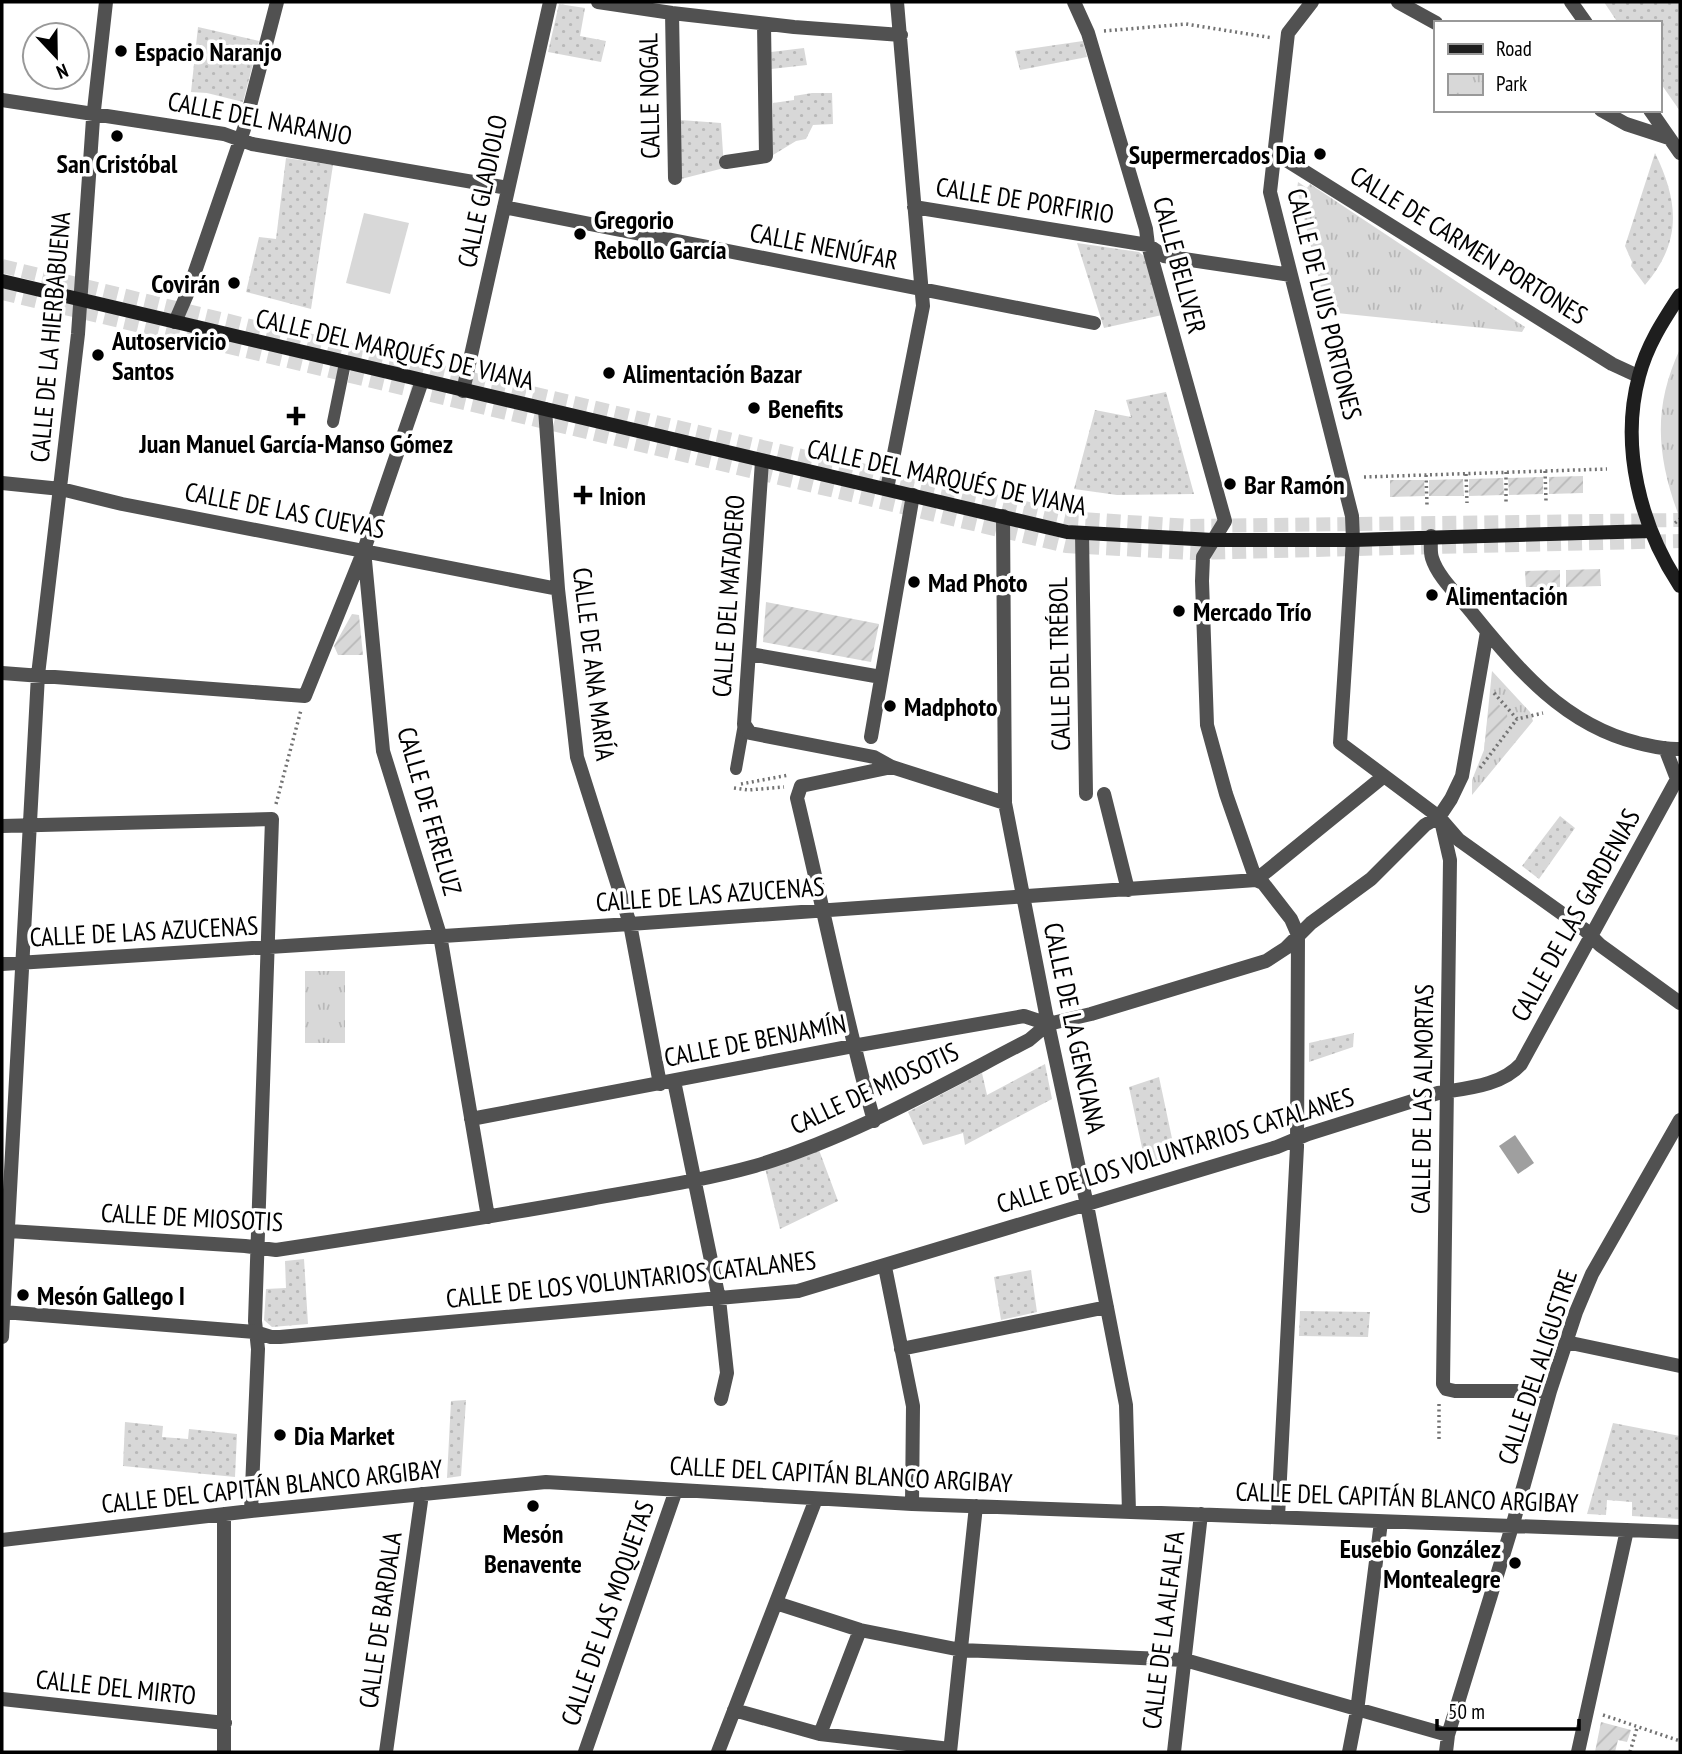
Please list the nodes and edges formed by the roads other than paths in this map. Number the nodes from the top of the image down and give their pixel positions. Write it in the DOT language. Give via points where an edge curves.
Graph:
graph roads {
  1 [pos="106,2"];
  2 [pos="277,2"];
  3 [pos="550,2"];
  4 [pos="598,2"];
  5 [pos="717,2"];
  6 [pos="897,2"];
  7 [pos="1073,2"];
  8 [pos="1312,2"];
  9 [pos="1398,2"];
  10 [pos="1571,2"];
  11 [pos="672,13"];
  12 [pos="719,19"];
  13 [pos="1585,21"];
  14 [pos="1434,22"];
  15 [pos="764,24"];
  16 [pos="901,35"];
  17 [pos="2,100"];
  18 [pos="1609,112"];
  19 [pos="1651,112"];
  20 [pos="93,113"];
  21 [pos="1629,117"];
  22 [pos="240,140"];
  23 [pos="1676,146"];
  24 [pos="1275,153"];
  25 [pos="1680,160"];
  26 [pos="726,162"];
  27 [pos="675,178"];
  28 [pos="508,188"];
  29 [pos="504,207"];
  30 [pos="914,207"];
  31 [pos="1148,245"];
  32 [pos="1291,275"];
  33 [pos="2,281"];
  34 [pos="921,290"];
  35 [pos="1680,295"];
  36 [pos="79,300"];
  37 [pos="175,322"];
  38 [pos="1094,323"];
  39 [pos="345,363"];
  40 [pos="1639,376"];
  41 [pos="422,381"];
  42 [pos="463,391"];
  43 [pos="545,409"];
  44 [pos="333,422"];
  45 [pos="762,461"];
  46 [pos="2,483"];
  47 [pos="61,489"];
  48 [pos="887,489"];
  49 [pos="913,495"];
  50 [pos="1003,516"];
  51 [pos="1651,531"];
  52 [pos="1082,533"];
  53 [pos="1431,536"];
  54 [pos="1213,540"];
  55 [pos="1353,540"];
  56 [pos="364,550"];
  57 [pos="1680,586"];
  58 [pos="558,589"];
  59 [pos="1487,632"];
  60 [pos="750,654"];
  61 [pos="2,673"];
  62 [pos="38,675"];
  63 [pos="881,677"];
  64 [pos="744,724"];
  65 [pos="871,737"];
  66 [pos="1673,749"];
  67 [pos="891,767"];
  68 [pos="736,769"];
  69 [pos="1384,776"];
  70 [pos="1679,780"];
  71 [pos="1086,794"];
  72 [pos="1104,794"];
  73 [pos="1005,803"];
  74 [pos="1439,817"];
  75 [pos="30,825"];
  76 [pos="2,826"];
  77 [pos="1256,880"];
  78 [pos="1128,890"];
  79 [pos="1023,897"];
  80 [pos="824,911"];
  81 [pos="631,924"];
  82 [pos="440,935"];
  83 [pos="1298,935"];
  84 [pos="1592,936"];
  85 [pos="268,948"];
  86 [pos="22,963"];
  87 [pos="2,964"];
  88 [pos="1680,1003"];
  89 [pos="1048,1024"];
  90 [pos="853,1046"];
  91 [pos="1514,1073"];
  92 [pos="667,1083"];
  93 [pos="1447,1092"];
  94 [pos="471,1119"];
  95 [pos="1680,1119"];
  96 [pos="874,1121"];
  97 [pos="1296,1139"];
  98 [pos="696,1180"];
  99 [pos="1087,1205"];
  100 [pos="488,1217"];
  101 [pos="9,1231"];
  102 [pos="258,1247"];
  103 [pos="885,1266"];
  104 [pos="719,1300"];
  105 [pos="1107,1307"];
  106 [pos="3,1312"];
  107 [pos="255,1332"];
  108 [pos="2,1337"];
  109 [pos="1566,1342"];
  110 [pos="901,1349"];
  111 [pos="1680,1366"];
  112 [pos="1550,1391"];
  113 [pos="721,1399"];
  114 [pos="676,1490"];
  115 [pos="422,1494"];
  116 [pos="816,1499"];
  117 [pos="912,1504"];
  118 [pos="976,1506"];
  119 [pos="251,1511"];
  120 [pos="1129,1512"];
  121 [pos="224,1514"];
  122 [pos="1201,1514"];
  123 [pos="1278,1517"];
  124 [pos="1381,1522"];
  125 [pos="1512,1525"];
  126 [pos="1627,1530"];
  127 [pos="1680,1532"];
  128 [pos="2,1540"];
  129 [pos="776,1603"];
  130 [pos="860,1630"];
  131 [pos="961,1650"];
  132 [pos="1185,1660"];
  133 [pos="2,1699"];
  134 [pos="734,1710"];
  135 [pos="1357,1711"];
  136 [pos="225,1723"];
  137 [pos="820,1734"];
  138 [pos="1448,1735"];
  139 [pos="950,1751"];
  140 [pos="224,1752"];
  141 [pos="386,1752"];
  142 [pos="585,1752"];
  143 [pos="718,1752"];
  144 [pos="1174,1752"];
  145 [pos="1349,1752"];
  146 [pos="1446,1752"];
  147 [pos="1578,1752"];
  1 -- 20 [label="street, CALLE DE LA HIERBABUENA"];
  2 -- 22 [label="street"];
  3 -- 28 [label="street, CALLE GLADIOLO"];
  4 -- 11 [label="street"];
  5 -- 12 [label="street"];
  6 -- 16 [label="street"];
  7 -- 31 [label="street, CALLE BELLVER" via="1088,33"];
  8 -- 24 [label="street, CALLE DE LUIS PORTONES" via="1288,33"];
  9 -- 14 [label="street"];
  10 -- 13 [label="street"];
  11 -- 12 [label="street"];
  11 -- 27 [label="street, CALLE NOGAL"];
  12 -- 15 [label="street"];
  15 -- 16 [label="street"];
  15 -- 26 [label="street" via="766,156"];
  16 -- 30 [label="street"];
  17 -- 20 [label="street, CALLE DEL NARANJO"];
  18 -- 21 [label="street"];
  19 -- 23 [label="street"];
  20 -- 22 [label="street, CALLE DEL NARANJO"];
  20 -- 36 [label="street, CALLE DE LA HIERBABUENA"];
  21 -- 23 [label="street"];
  22 -- 28 [label="street, CALLE DEL NARANJO"];
  22 -- 37 [label="street"];
  23 -- 25 [label="street"];
  24 -- 32 [label="street, CALLE DE LUIS PORTONES" via="1270,192"];
  24 -- 40 [label="street, CALLE DE CARMEN PORTONES" via="1612,364"];
  28 -- 29 [label="street, CALLE GLADIOLO"];
  29 -- 34 [label="street, CALLE NENÚFAR"];
  29 -- 42 [label="street, CALLE GLADIOLO"];
  30 -- 31 [label="street, CALLE DE PORFIRIO"];
  30 -- 34 [label="street"];
  31 -- 32 [label="street, CALLE DE PORFIRIO" via="1164,256"];
  31 -- 54 [label="street, CALLE BELLVER" via="1225,521"];
  32 -- 55 [label="street, CALLE DE LUIS PORTONES" via="1352,516"];
  33 -- 36 [label="street, CALLE DEL MARQUÉS DE VIANA"];
  34 -- 38 [label="street, CALLE NENÚFAR"];
  34 -- 48 [label="street" via="923,306"];
  35 -- 40 [label="street" via="1651,343"];
  36 -- 37 [label="street, CALLE DEL MARQUÉS DE VIANA"];
  36 -- 47 [label="street, CALLE DE LA HIERBABUENA"];
  37 -- 39 [label="street, CALLE DEL MARQUÉS DE VIANA"];
  39 -- 41 [label="street, CALLE DEL MARQUÉS DE VIANA"];
  39 -- 44 [label="lane"];
  40 -- 51 [label="street" via="1633,409 1634,464"];
  41 -- 42 [label="street, CALLE DEL MARQUÉS DE VIANA"];
  41 -- 56 [label="street, CALLE DE FERELUZ"];
  42 -- 43 [label="street, CALLE DEL MARQUÉS DE VIANA"];
  43 -- 45 [label="street, CALLE DEL MARQUÉS DE VIANA"];
  43 -- 58 [label="street, CALLE DE ANA MARÍA"];
  45 -- 48 [label="street, CALLE DEL MARQUÉS DE VIANA"];
  45 -- 60 [label="street, CALLE DEL MATADERO"];
  46 -- 47 [label="street, CALLE DE LAS CUEVAS"];
  47 -- 56 [label="street, CALLE DE LAS CUEVAS"];
  47 -- 62 [label="street, CALLE DE LA HIERBABUENA"];
  48 -- 49 [label="street, CALLE DEL MARQUÉS DE VIANA"];
  49 -- 50 [label="street, CALLE DEL MARQUÉS DE VIANA"];
  49 -- 63 [label="street"];
  50 -- 52 [label="street, CALLE DEL MARQUÉS DE VIANA"];
  50 -- 73 [label="street, CALLE DE LA GENCIANA"];
  51 -- 53 [label="street, CALLE DEL MARQUÉS DE VIANA"];
  51 -- 57 [label="street"];
  52 -- 54 [label="street, CALLE DEL MARQUÉS DE VIANA"];
  52 -- 71 [label="street, CALLE DEL TRÉBOL"];
  53 -- 55 [label="street, CALLE DEL MARQUÉS DE VIANA"];
  53 -- 59 [label="street" via="1432,557 1440,573"];
  54 -- 55 [label="street, CALLE DEL MARQUÉS DE VIANA"];
  54 -- 77 [label="street, CALLE BELLVER" via="1203,557 1202,581 1208,725"];
  55 -- 69 [label="street, CALLE DE LUIS PORTONES" via="1340,743"];
  56 -- 58 [label="street, CALLE DE LAS CUEVAS"];
  56 -- 62 [label="street" via="305,696"];
  56 -- 82 [label="street, CALLE DE FERELUZ" via="383,751"];
  58 -- 81 [label="street, CALLE DE ANA MARÍA" via="576,757"];
  59 -- 66 [label="street" via="1566,711 1625,740"];
  59 -- 74 [label="street, CALLE DE MIOSOTIS" via="1462,776"];
  60 -- 63 [label="street"];
  60 -- 64 [label="street, CALLE DEL MATADERO"];
  61 -- 62 [label="street"];
  62 -- 75 [label="street, CALLE DE LA HIERBABUENA"];
  63 -- 65 [label="street"];
  64 -- 67 [label="street, CALLE DEL MATADERO" via="750,733 874,757"];
  64 -- 68 [label="lane"];
  66 -- 70 [label="street"];
  67 -- 73 [label="street"];
  67 -- 80 [label="street" via="798,780 797,798"];
  69 -- 74 [label="street"];
  69 -- 77 [label="street"];
  70 -- 84 [label="street, CALLE DE LAS GARDENIAS"];
  72 -- 78 [label="street"];
  73 -- 79 [label="street, CALLE DE LA GENCIANA"];
  74 -- 83 [label="street, CALLE DE MIOSOTIS" via="1425,825 1371,879"];
  74 -- 84 [label="street" via="1459,840"];
  74 -- 93 [label="street, CALLE DE LAS ALMORTAS" via="1450,860"];
  75 -- 76 [label="street"];
  75 -- 85 [label="street" via="272,819"];
  75 -- 86 [label="street, CALLE DE LA HIERBABUENA"];
  77 -- 78 [label="street, CALLE DE LAS AZUCENAS"];
  77 -- 83 [label="street" via="1291,919"];
  78 -- 79 [label="street, CALLE DE LAS AZUCENAS"];
  79 -- 80 [label="street, CALLE DE LAS AZUCENAS"];
  79 -- 89 [label="street, CALLE DE LA GENCIANA"];
  80 -- 81 [label="street, CALLE DE LAS AZUCENAS"];
  80 -- 90 [label="street"];
  81 -- 82 [label="street, CALLE DE LAS AZUCENAS"];
  81 -- 92 [label="street, CALLE DE ANA MARÍA"];
  82 -- 85 [label="street, CALLE DE LAS AZUCENAS"];
  82 -- 94 [label="street, CALLE DE FERELUZ"];
  83 -- 89 [label="street, CALLE DE MIOSOTIS" via="1266,961"];
  83 -- 97 [label="street"];
  84 -- 88 [label="street"];
  84 -- 91 [label="street, CALLE DE LAS GARDENIAS"];
  85 -- 86 [label="street, CALLE DE LAS AZUCENAS"];
  85 -- 102 [label="street"];
  86 -- 87 [label="street, CALLE DE LAS AZUCENAS"];
  86 -- 101 [label="street, CALLE DE LA HIERBABUENA"];
  89 -- 90 [label="street, CALLE DE BENJAMÍN" via="1024,1016"];
  89 -- 96 [label="street, CALLE DE MIOSOTIS" via="1029,1040"];
  89 -- 99 [label="street, CALLE DE LA GENCIANA"];
  90 -- 92 [label="street, CALLE DE BENJAMÍN"];
  90 -- 96 [label="street"];
  91 -- 93 [label="street, CALLE DE LOS VOLUNTARIOS CATALANES"];
  92 -- 94 [label="street, CALLE DE BENJAMÍN"];
  92 -- 98 [label="street, CALLE DE ANA MARÍA"];
  93 -- 97 [label="street, CALLE DE LOS VOLUNTARIOS CATALANES"];
  93 -- 112 [label="street, CALLE DE LAS ALMORTAS" via="1443,1384 1455,1391"];
  94 -- 100 [label="street, CALLE DE FERELUZ"];
  95 -- 109 [label="street, CALLE DEL ALIGUSTRE" via="1592,1274"];
  96 -- 98 [label="street, CALLE DE MIOSOTIS" via="757,1165"];
  97 -- 99 [label="street, CALLE DE LOS VOLUNTARIOS CATALANES"];
  97 -- 123 [label="street"];
  98 -- 100 [label="street, CALLE DE MIOSOTIS"];
  98 -- 104 [label="street"];
  99 -- 103 [label="street, CALLE DE LOS VOLUNTARIOS CATALANES"];
  99 -- 105 [label="street, CALLE DE LA GENCIANA"];
  100 -- 102 [label="street, CALLE DE MIOSOTIS" via="276,1250"];
  101 -- 102 [label="street, CALLE DE MIOSOTIS"];
  101 -- 106 [label="street, CALLE DE LA HIERBABUENA"];
  102 -- 107 [label="street"];
  103 -- 104 [label="street, CALLE DE LOS VOLUNTARIOS CATALANES" via="798,1292"];
  103 -- 110 [label="street"];
  104 -- 107 [label="street, CALLE DE LOS VOLUNTARIOS CATALANES" via="280,1337"];
  104 -- 113 [label="street" via="727,1373"];
  105 -- 110 [label="street"];
  105 -- 120 [label="street, CALLE DE LA GENCIANA" via="1126,1405"];
  106 -- 107 [label="street, CALLE DE LOS VOLUNTARIOS CATALANES"];
  106 -- 108 [label="street, CALLE DE LA HIERBABUENA"];
  107 -- 119 [label="street"];
  109 -- 111 [label="street"];
  109 -- 112 [label="street, CALLE DEL ALIGUSTRE"];
  110 -- 117 [label="street" via="913,1406"];
  112 -- 125 [label="street, CALLE DEL ALIGUSTRE"];
  114 -- 115 [label="street, CALLE DEL CAPITÁN BLANCO ARGIBAY" via="546,1482"];
  114 -- 116 [label="street, CALLE DEL CAPITÁN BLANCO ARGIBAY"];
  114 -- 142 [label="street, CALLE DE LAS MOQUETAS"];
  115 -- 119 [label="street, CALLE DEL CAPITÁN BLANCO ARGIBAY"];
  115 -- 141 [label="street, CALLE DE BARDALA"];
  116 -- 117 [label="street, CALLE DEL CAPITÁN BLANCO ARGIBAY"];
  116 -- 129 [label="street"];
  117 -- 118 [label="street, CALLE DEL CAPITÁN BLANCO ARGIBAY"];
  118 -- 120 [label="street, CALLE DEL CAPITÁN BLANCO ARGIBAY"];
  118 -- 131 [label="street"];
  119 -- 121 [label="street, CALLE DEL CAPITÁN BLANCO ARGIBAY"];
  120 -- 122 [label="street, CALLE DEL CAPITÁN BLANCO ARGIBAY"];
  121 -- 128 [label="street, CALLE DEL CAPITÁN BLANCO ARGIBAY"];
  121 -- 136 [label="street"];
  122 -- 123 [label="street, CALLE DEL CAPITÁN BLANCO ARGIBAY"];
  122 -- 132 [label="street, CALLE DE LA ALFALFA"];
  123 -- 124 [label="street, CALLE DEL CAPITÁN BLANCO ARGIBAY"];
  124 -- 125 [label="street, CALLE DEL CAPITÁN BLANCO ARGIBAY"];
  124 -- 135 [label="street"];
  125 -- 126 [label="street, CALLE DEL CAPITÁN BLANCO ARGIBAY"];
  125 -- 138 [label="street, CALLE DEL ALIGUSTRE"];
  126 -- 127 [label="street, CALLE DEL CAPITÁN BLANCO ARGIBAY"];
  126 -- 147 [label="street"];
  129 -- 130 [label="street"];
  129 -- 134 [label="street"];
  130 -- 131 [label="street"];
  130 -- 137 [label="street"];
  131 -- 132 [label="street"];
  131 -- 139 [label="street"];
  132 -- 135 [label="street"];
  132 -- 144 [label="street, CALLE DE LA ALFALFA"];
  133 -- 136 [label="street, CALLE DEL MIRTO"];
  134 -- 137 [label="street"];
  134 -- 143 [label="street"];
  135 -- 138 [label="street"];
  135 -- 145 [label="street"];
  136 -- 140 [label="street"];
  137 -- 139 [label="street"];
  138 -- 146 [label="street, CALLE DEL ALIGUSTRE"];
}
